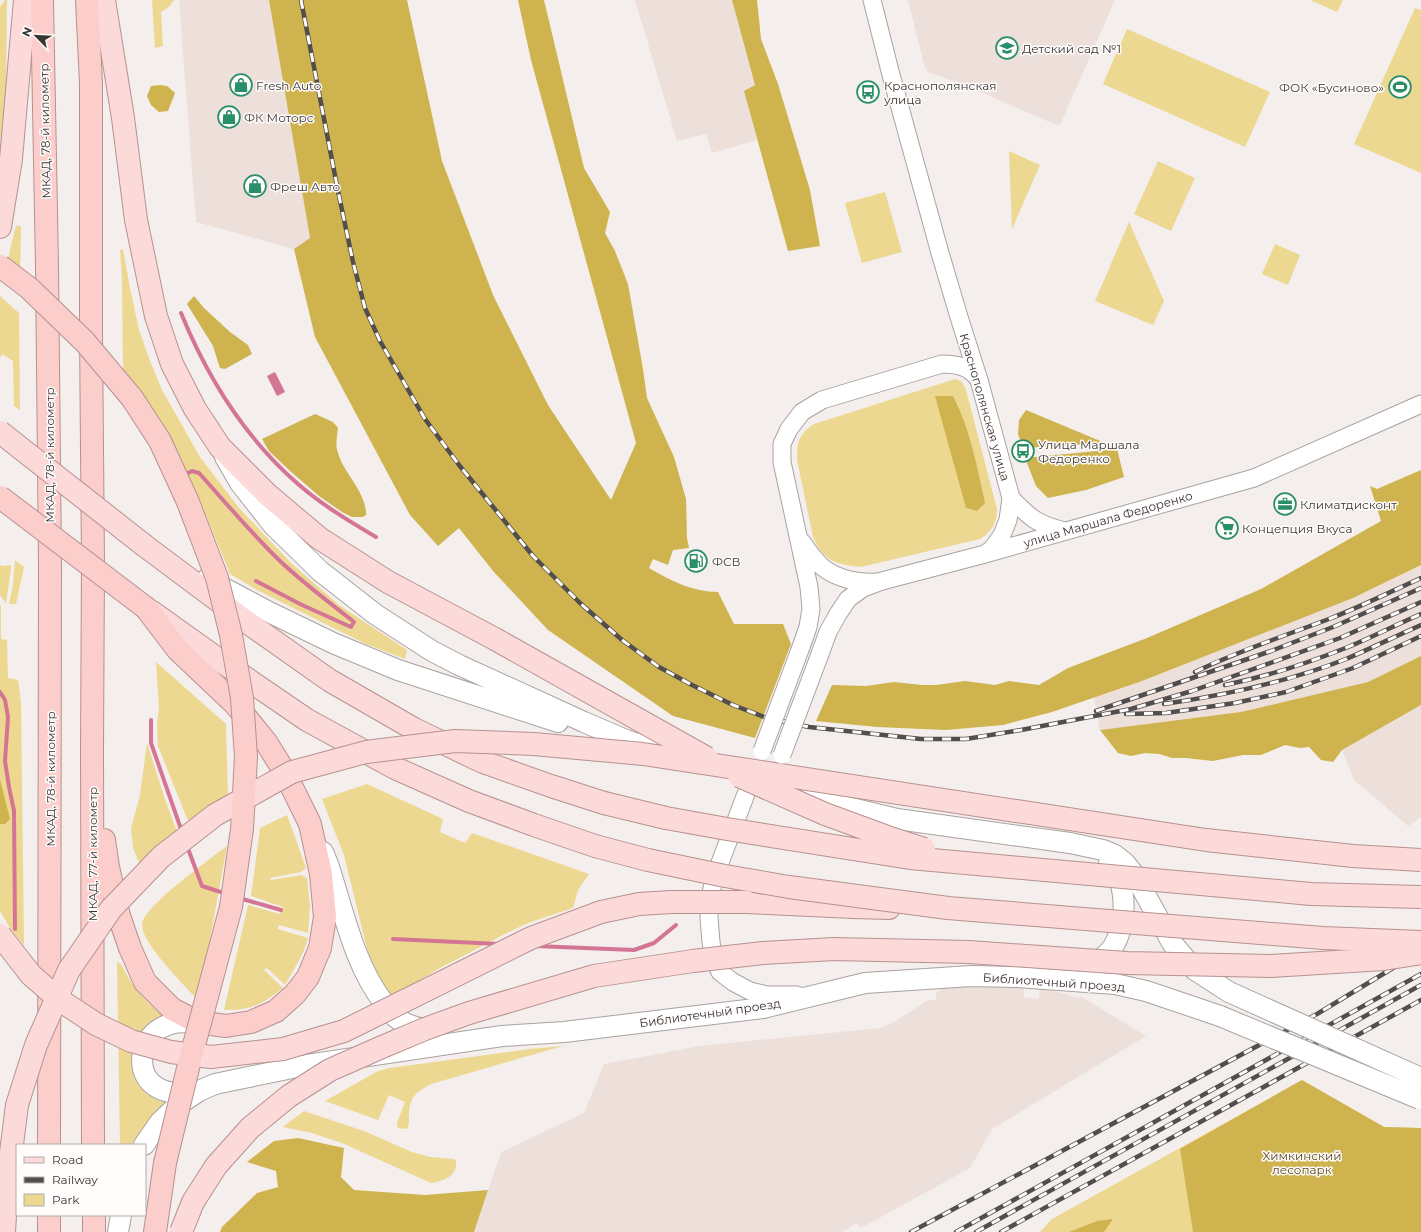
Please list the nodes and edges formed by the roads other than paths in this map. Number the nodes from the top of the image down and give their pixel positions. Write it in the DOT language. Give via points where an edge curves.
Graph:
graph roads {
  1 [pos="25,0"];
  2 [pos="42,0"];
  3 [pos="87,0"];
  4 [pos="104,0"];
  5 [pos="872,0"];
  6 [pos="0,227"];
  7 [pos="0,266"];
  8 [pos="959,317"];
  9 [pos="942,364"];
  10 [pos="979,380"];
  11 [pos="1421,404"];
  12 [pos="0,432"];
  13 [pos="220,447"];
  14 [pos="0,497"];
  15 [pos="1011,498"];
  16 [pos="1065,531"];
  17 [pos="797,535"];
  18 [pos="145,546"];
  19 [pos="985,554"];
  20 [pos="882,581"];
  21 [pos="146,608"];
  22 [pos="626,740"];
  23 [pos="92,749"];
  24 [pos="751,780"];
  25 [pos="800,796"];
  26 [pos="310,824"];
  27 [pos="1090,846"];
  28 [pos="1421,860"];
  29 [pos="993,866"];
  30 [pos="1421,897"];
  31 [pos="948,908"];
  32 [pos="0,935"];
  33 [pos="1421,942"];
  34 [pos="1421,953"];
  35 [pos="1017,977"];
  36 [pos="814,996"];
  37 [pos="197,1022"];
  38 [pos="502,1036"];
  39 [pos="1421,1078"];
  40 [pos="199,1091"];
  41 [pos="1420,1100"];
  42 [pos="49,1144"];
  43 [pos="93,1144"];
  44 [pos="145,1144"];
  45 [pos="49,1216"];
  46 [pos="94,1216"];
  47 [pos="121,1216"];
  48 [pos="4,1232"];
  49 [pos="49,1232"];
  50 [pos="94,1232"];
  51 [pos="118,1232"];
  52 [pos="155,1232"];
  53 [pos="181,1232"];
  1 -- 6 [label="main road" via="11,159"];
  2 -- 42 [label="highway, МКАД, 78-й километр" via="50,566"];
  3 -- 23 [label="highway, МКАД, 77-й километр" via="91,84"];
  4 -- 13 [label="main road" via="136,220 156,316 172,364 195,409"];
  5 -- 8 [label="street, Краснополянская улица"];
  7 -- 52 [label="highway, bridge" via="29,288 85,342 132,398 160,441 188,502 217,578 231,635 242,698 246,757 242,829 232,907 165,1163"];
  8 -- 9 [label="street, Краснополянская улица" via="962,334 960,342 954,355"];
  8 -- 10 [label="street, Краснополянская улица"];
  9 -- 10 [label="street" via="956,364 967,368"];
  9 -- 17 [label="street" via="822,400 802,412 789,428 782,444 782,462"];
  10 -- 15 [label="street, Краснополянская улица"];
  11 -- 16 [label="street, улица Маршала Федоренко" via="1254,478"];
  12 -- 18 [label="main road, bridge"];
  13 -- 22 [label="main road" via="240,483 273,525 320,571 375,614 432,651"];
  13 -- 29 [label="main road, bridge" via="268,495 319,538 388,582 495,639 696,753 748,780 825,814 944,855"];
  14 -- 21 [label="highway, bridge"];
  15 -- 16 [label="street" via="1035,520 1053,529"];
  15 -- 19 [label="street" via="1008,520 1002,536"];
  16 -- 19 [label="street, улица Маршала Федоренко"];
  17 -- 20 [label="street" via="812,558 829,573 856,581"];
  17 -- 24 [label="street, bridge" via="809,587 811,609 808,627"];
  18 -- 22 [label="main road" via="271,614 398,670 579,729"];
  18 -- 29 [label="main road, bridge" via="329,680 414,730 484,762 604,803 666,818 910,858"];
  19 -- 20 [label="street, улица Маршала Федоренко"];
  20 -- 25 [label="street, улица Маршала Федоренко, bridge" via="863,588 848,600 828,632 782,755 781,768 784,778"];
  21 -- 26 [label="highway" via="178,650 235,704 266,742 284,771"];
  21 -- 31 [label="main road, bridge" via="307,720 395,768 469,801 595,846 648,860 789,888"];
  22 -- 24 [label="main road"];
  23 -- 37 [label="highway" via="108,868 119,916 130,948 145,982 172,1009"];
  23 -- 43 [label="highway, МКАД, 77-й километр"];
  24 -- 25 [label="main road"];
  24 -- 36 [label="street" via="715,876 710,897 709,918 714,959 720,972 750,991 767,995"];
  25 -- 27 [label="main road" via="897,819"];
  26 -- 37 [label="highway" via="321,874 325,917 320,948 308,977 295,994 276,1011 250,1022 226,1026"];
  26 -- 38 [label="main road" via="328,864 358,954 373,989 393,1015 421,1029"];
  27 -- 35 [label="main road" via="1109,862 1118,876 1122,893 1123,913 1119,933 1112,948 1101,959 1085,968"];
  27 -- 39 [label="main road, bridge" via="1115,855 1125,863 1134,874 1172,943 1195,970 1229,992"];
  28 -- 48 [label="main road, bridge" via="1353,856 1206,840 643,754 534,744 455,741 366,752 292,772 215,815 161,857 111,909 69,970 36,1045 17,1105"];
  29 -- 30 [label="main road, bridge" via="1311,894"];
  31 -- 32 [label="main road, bridge" via="671,902 601,912 531,938 344,1031 283,1049 211,1057 171,1052 131,1041 96,1024 61,1001 31,975"];
  31 -- 33 [label="main road, bridge" via="1323,938"];
  34 -- 53 [label="main road, bridge" via="1384,959 1271,966 1127,963 969,952 834,949 716,958 594,976 469,1013 330,1070 289,1096 250,1128 216,1166 193,1202"];
  35 -- 36 [label="main road, Библиотечный проезд" via="971,976 865,983"];
  35 -- 41 [label="main road, Библиотечный проезд, bridge" via="1115,984 1146,991 1220,1016"];
  36 -- 38 [label="main road, Библиотечный проезд" via="763,1008 564,1032"];
  37 -- 40 [label="main road" via="177,1022 161,1028 150,1037 142,1059 143,1070 157,1088 178,1094"];
  38 -- 40 [label="main road" via="307,1065 215,1084"];
  40 -- 44 [label="main road" via="173,1109"];
  45 -- 49 [label="highway"];
  46 -- 50 [label="highway"];
  47 -- 51 [label="main road"];
}
